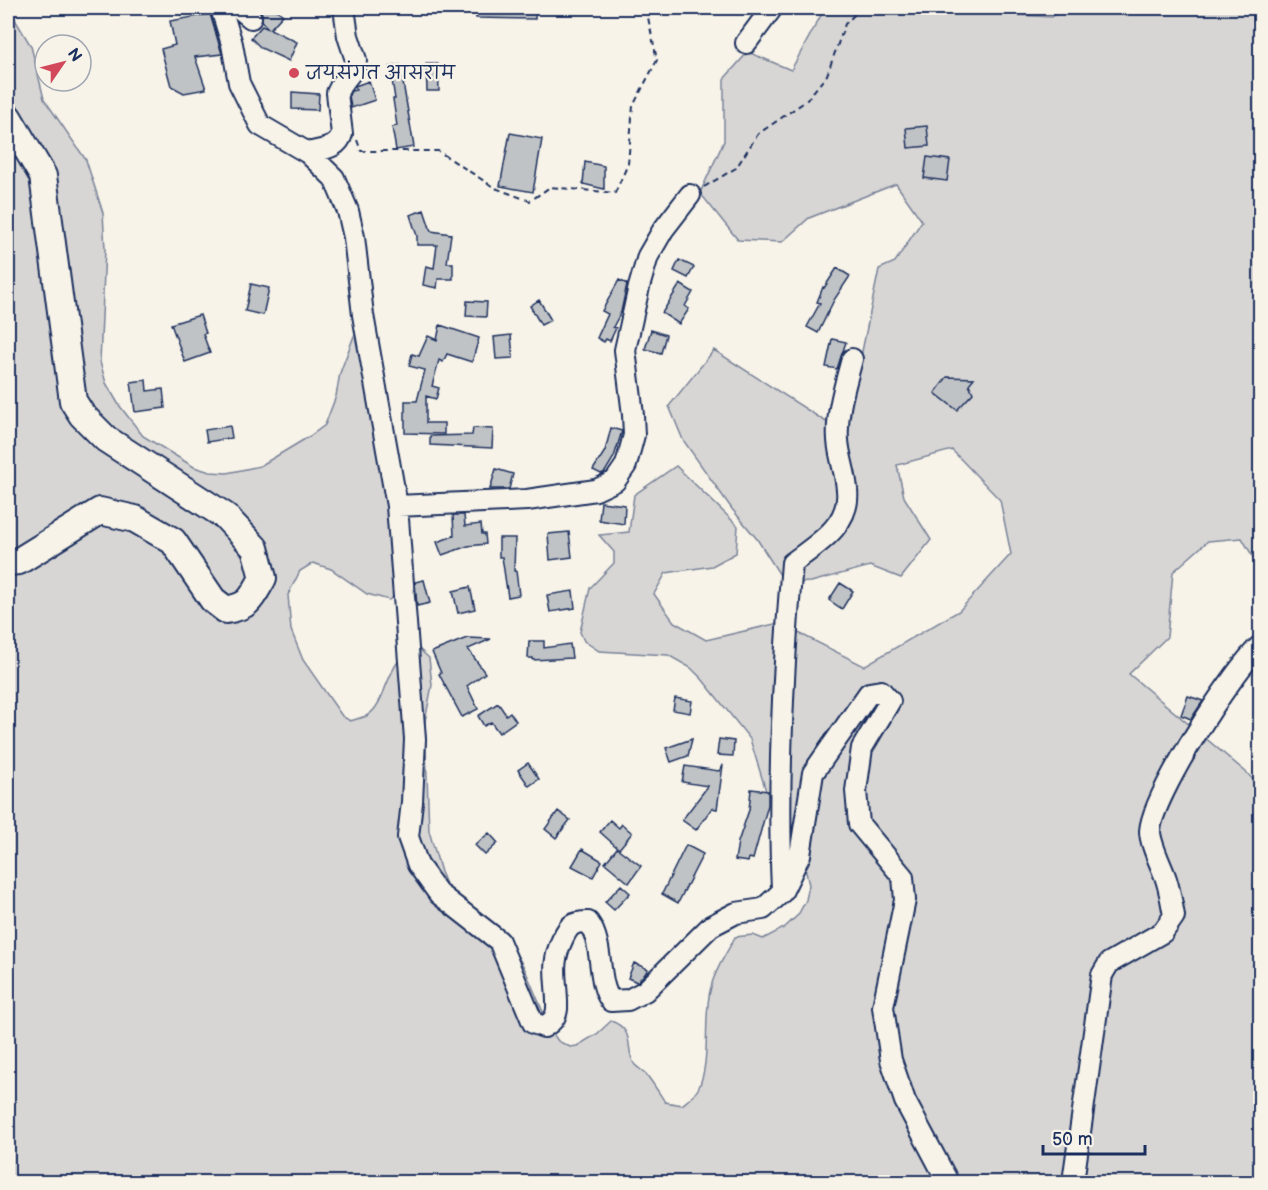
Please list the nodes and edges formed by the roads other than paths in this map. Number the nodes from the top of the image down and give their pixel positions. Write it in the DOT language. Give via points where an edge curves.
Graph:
graph roads {
  1 [pos="221,8"];
  2 [pos="344,8"];
  3 [pos="772,8"];
  4 [pos="746,43"];
  5 [pos="8,117"];
  6 [pos="308,153"];
  7 [pos="690,195"];
  8 [pos="852,359"];
  9 [pos="397,506"];
  10 [pos="8,562"];
  11 [pos="1260,646"];
  12 [pos="782,892"];
  13 [pos="948,1182"];
  14 [pos="1073,1182"];
  1 -- 6 [label="street" via="239,83 260,125"];
  2 -- 6 [label="street" via="356,60 337,93 342,134 335,146"];
  3 -- 4 [label="street"];
  5 -- 10 [label="main road" via="43,176 73,401 106,439 225,516 255,548 263,579 252,598 241,607 226,610 213,600 173,541 135,519 100,510 19,561"];
  6 -- 9 [label="street" via="334,178 348,211"];
  7 -- 9 [label="street" via="648,256 639,287 625,350 634,435 626,465 615,481 596,490 527,500"];
  8 -- 12 [label="street" via="838,417 847,505 826,537 792,563 784,681"];
  9 -- 12 [label="street" via="415,739 408,837 418,866 439,894 499,941 533,1023 544,1027 553,1021 557,1010 555,957 568,927 576,922 588,922 594,930 606,995 619,1002 645,991 711,926 736,913 763,909"];
  11 -- 14 [label="street" via="1235,673 1203,723 1153,816 1150,833 1174,916 1163,932 1109,963 1102,975"];
  12 -- 13 [label="street" via="800,855 813,773 869,693 881,691 890,701 862,748 856,791 859,824 903,877 905,900 883,1007 891,1060 905,1101"];
}
